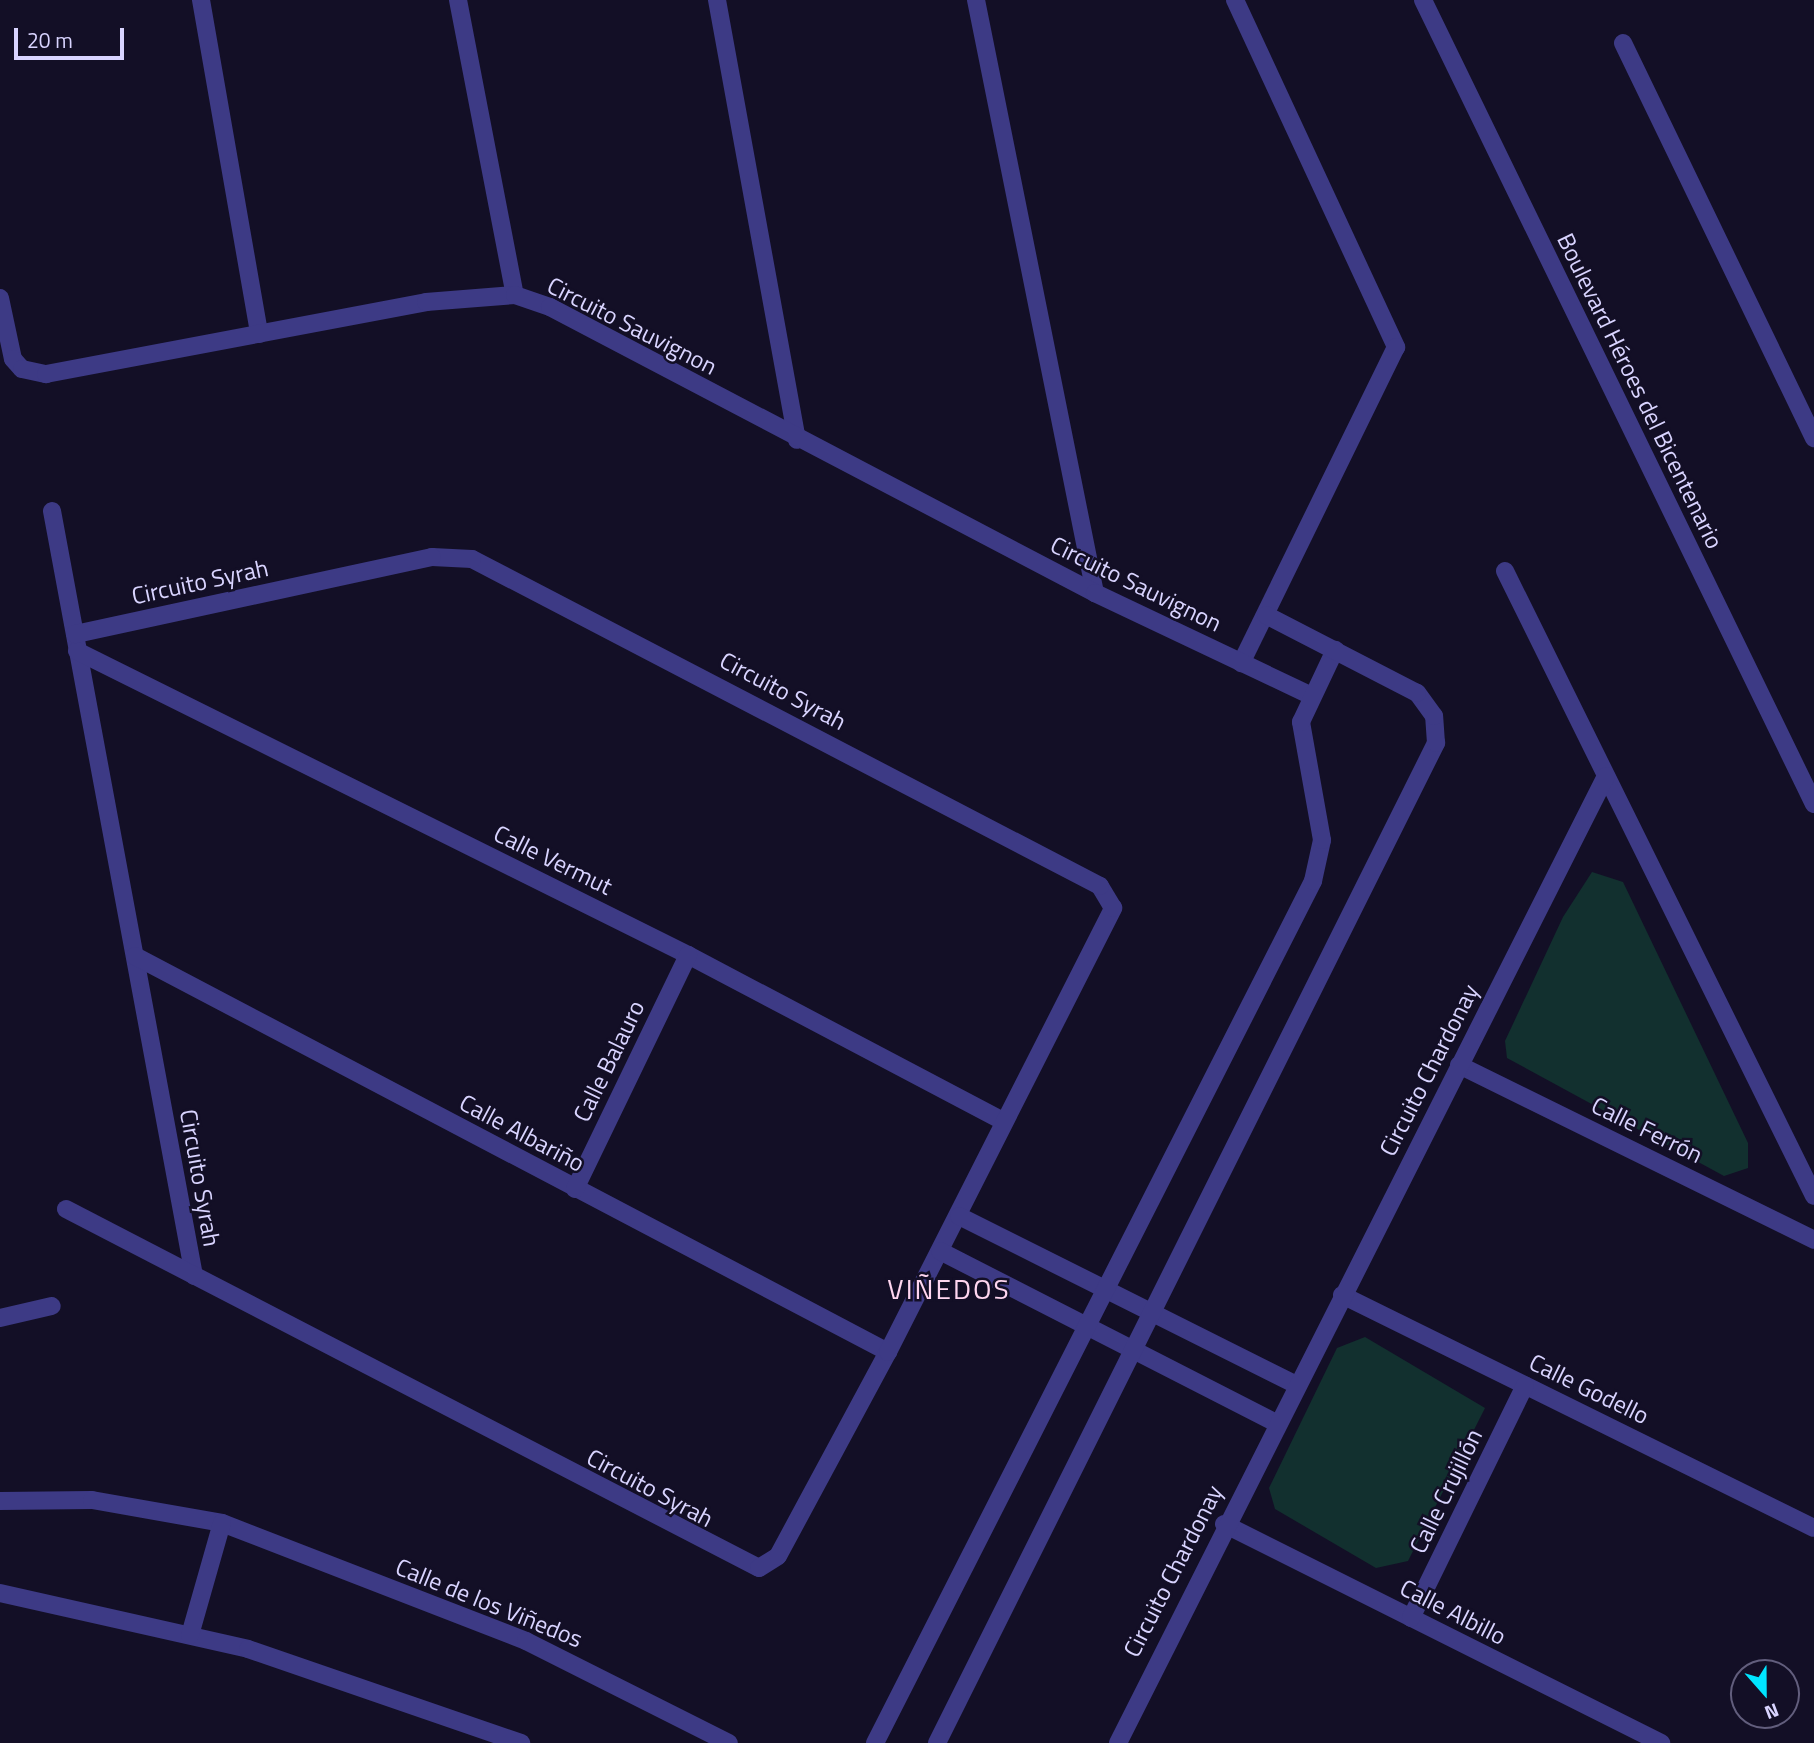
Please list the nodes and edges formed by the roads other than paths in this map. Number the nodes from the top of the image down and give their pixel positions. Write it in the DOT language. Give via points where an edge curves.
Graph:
graph roads {
  1 [pos="201,0"];
  2 [pos="458,0"];
  3 [pos="717,0"];
  4 [pos="976,0"];
  5 [pos="1235,0"];
  6 [pos="1423,0"];
  7 [pos="1623,43"];
  8 [pos="515,295"];
  9 [pos="0,298"];
  10 [pos="259,334"];
  11 [pos="1814,438"];
  12 [pos="797,440"];
  13 [pos="52,511"];
  14 [pos="1505,571"];
  15 [pos="1095,593"];
  16 [pos="1266,615"];
  17 [pos="76,643"];
  18 [pos="1335,650"];
  19 [pos="1241,663"];
  20 [pos="1310,695"];
  21 [pos="1606,776"];
  22 [pos="1814,804"];
  23 [pos="688,955"];
  24 [pos="135,956"];
  25 [pos="1459,1065"];
  26 [pos="1003,1121"];
  27 [pos="575,1189"];
  28 [pos="1814,1196"];
  29 [pos="66,1209"];
  30 [pos="959,1216"];
  31 [pos="1814,1240"];
  32 [pos="940,1251"];
  33 [pos="194,1276"];
  34 [pos="1108,1287"];
  35 [pos="1342,1294"];
  36 [pos="52,1306"];
  37 [pos="1150,1311"];
  38 [pos="0,1318"];
  39 [pos="1089,1326"];
  40 [pos="1132,1346"];
  41 [pos="888,1352"];
  42 [pos="1296,1385"];
  43 [pos="1525,1385"];
  44 [pos="1276,1423"];
  45 [pos="0,1501"];
  46 [pos="222,1523"];
  47 [pos="1224,1524"];
  48 [pos="1814,1528"];
  49 [pos="0,1593"];
  50 [pos="1411,1618"];
  51 [pos="190,1635"];
  52 [pos="521,1743"];
  53 [pos="729,1743"];
  54 [pos="876,1743"];
  55 [pos="937,1743"];
  56 [pos="1118,1743"];
  57 [pos="1661,1743"];
  1 -- 10 [label="street"];
  2 -- 8 [label="street"];
  3 -- 12 [label="street"];
  4 -- 15 [label="street"];
  5 -- 16 [label="street, Circuito Sauvignon" via="1396,346"];
  6 -- 22 [label="street, Boulevard Héroes del Bicentenario"];
  7 -- 11 [label="street"];
  8 -- 10 [label="street, Circuito Sauvignon" via="481,293"];
  8 -- 12 [label="street, Circuito Sauvignon" via="550,307"];
  9 -- 10 [label="street, Circuito Sauvignon" via="13,359 32,373"];
  12 -- 15 [label="street, Circuito Sauvignon"];
  13 -- 17 [label="street, Circuito Syrah"];
  14 -- 21 [label="street"];
  15 -- 19 [label="street, Circuito Sauvignon"];
  16 -- 18 [label="street"];
  16 -- 19 [label="street, Circuito Sauvignon"];
  17 -- 23 [label="street, Calle Vermut"];
  17 -- 24 [label="street, Circuito Syrah"];
  17 -- 26 [label="street, Circuito Syrah" via="432,557 472,559 533,586 1109,895 1109,922"];
  18 -- 20 [label="street"];
  18 -- 37 [label="street" via="1417,692 1434,716 1436,743"];
  19 -- 20 [label="street, Circuito Sauvignon"];
  20 -- 34 [label="street" via="1301,736 1320,821 1320,862"];
  21 -- 25 [label="street, Circuito Chardonay"];
  21 -- 28 [label="street"];
  23 -- 26 [label="street, Calle Vermut"];
  23 -- 27 [label="street, Calle Balauro"];
  24 -- 27 [label="street, Calle Albariño"];
  24 -- 33 [label="street, Circuito Syrah"];
  25 -- 31 [label="street, Calle Ferrón"];
  25 -- 35 [label="street, Circuito Chardonay"];
  26 -- 30 [label="street, Circuito Syrah"];
  27 -- 41 [label="street, Calle Albariño"];
  29 -- 33 [label="street, Circuito Syrah"];
  30 -- 32 [label="street, Circuito Syrah"];
  30 -- 34 [label="street"];
  32 -- 39 [label="street"];
  32 -- 41 [label="street, Circuito Syrah"];
  33 -- 41 [label="street, Circuito Syrah" via="752,1569 778,1556"];
  34 -- 37 [label="street"];
  34 -- 39 [label="street"];
  35 -- 42 [label="street, Circuito Chardonay"];
  35 -- 43 [label="street, Calle Godello"];
  36 -- 38 [label="street"];
  37 -- 40 [label="street"];
  37 -- 42 [label="street"];
  39 -- 40 [label="street"];
  39 -- 54 [label="street"];
  40 -- 44 [label="street"];
  40 -- 55 [label="street"];
  42 -- 44 [label="street, Circuito Chardonay"];
  43 -- 48 [label="street, Calle Godello"];
  43 -- 50 [label="street, Calle Crujillón"];
  44 -- 47 [label="street, Circuito Chardonay"];
  45 -- 46 [label="street, Calle de los Viñedos" via="92,1500"];
  46 -- 51 [label="street"];
  46 -- 53 [label="street, Calle de los Viñedos" via="526,1641"];
  47 -- 50 [label="street, Calle Albillo"];
  47 -- 56 [label="street, Circuito Chardonay"];
  49 -- 51 [label="street"];
  50 -- 57 [label="street, Calle Albillo"];
  51 -- 52 [label="street" via="343,1679"];
}
